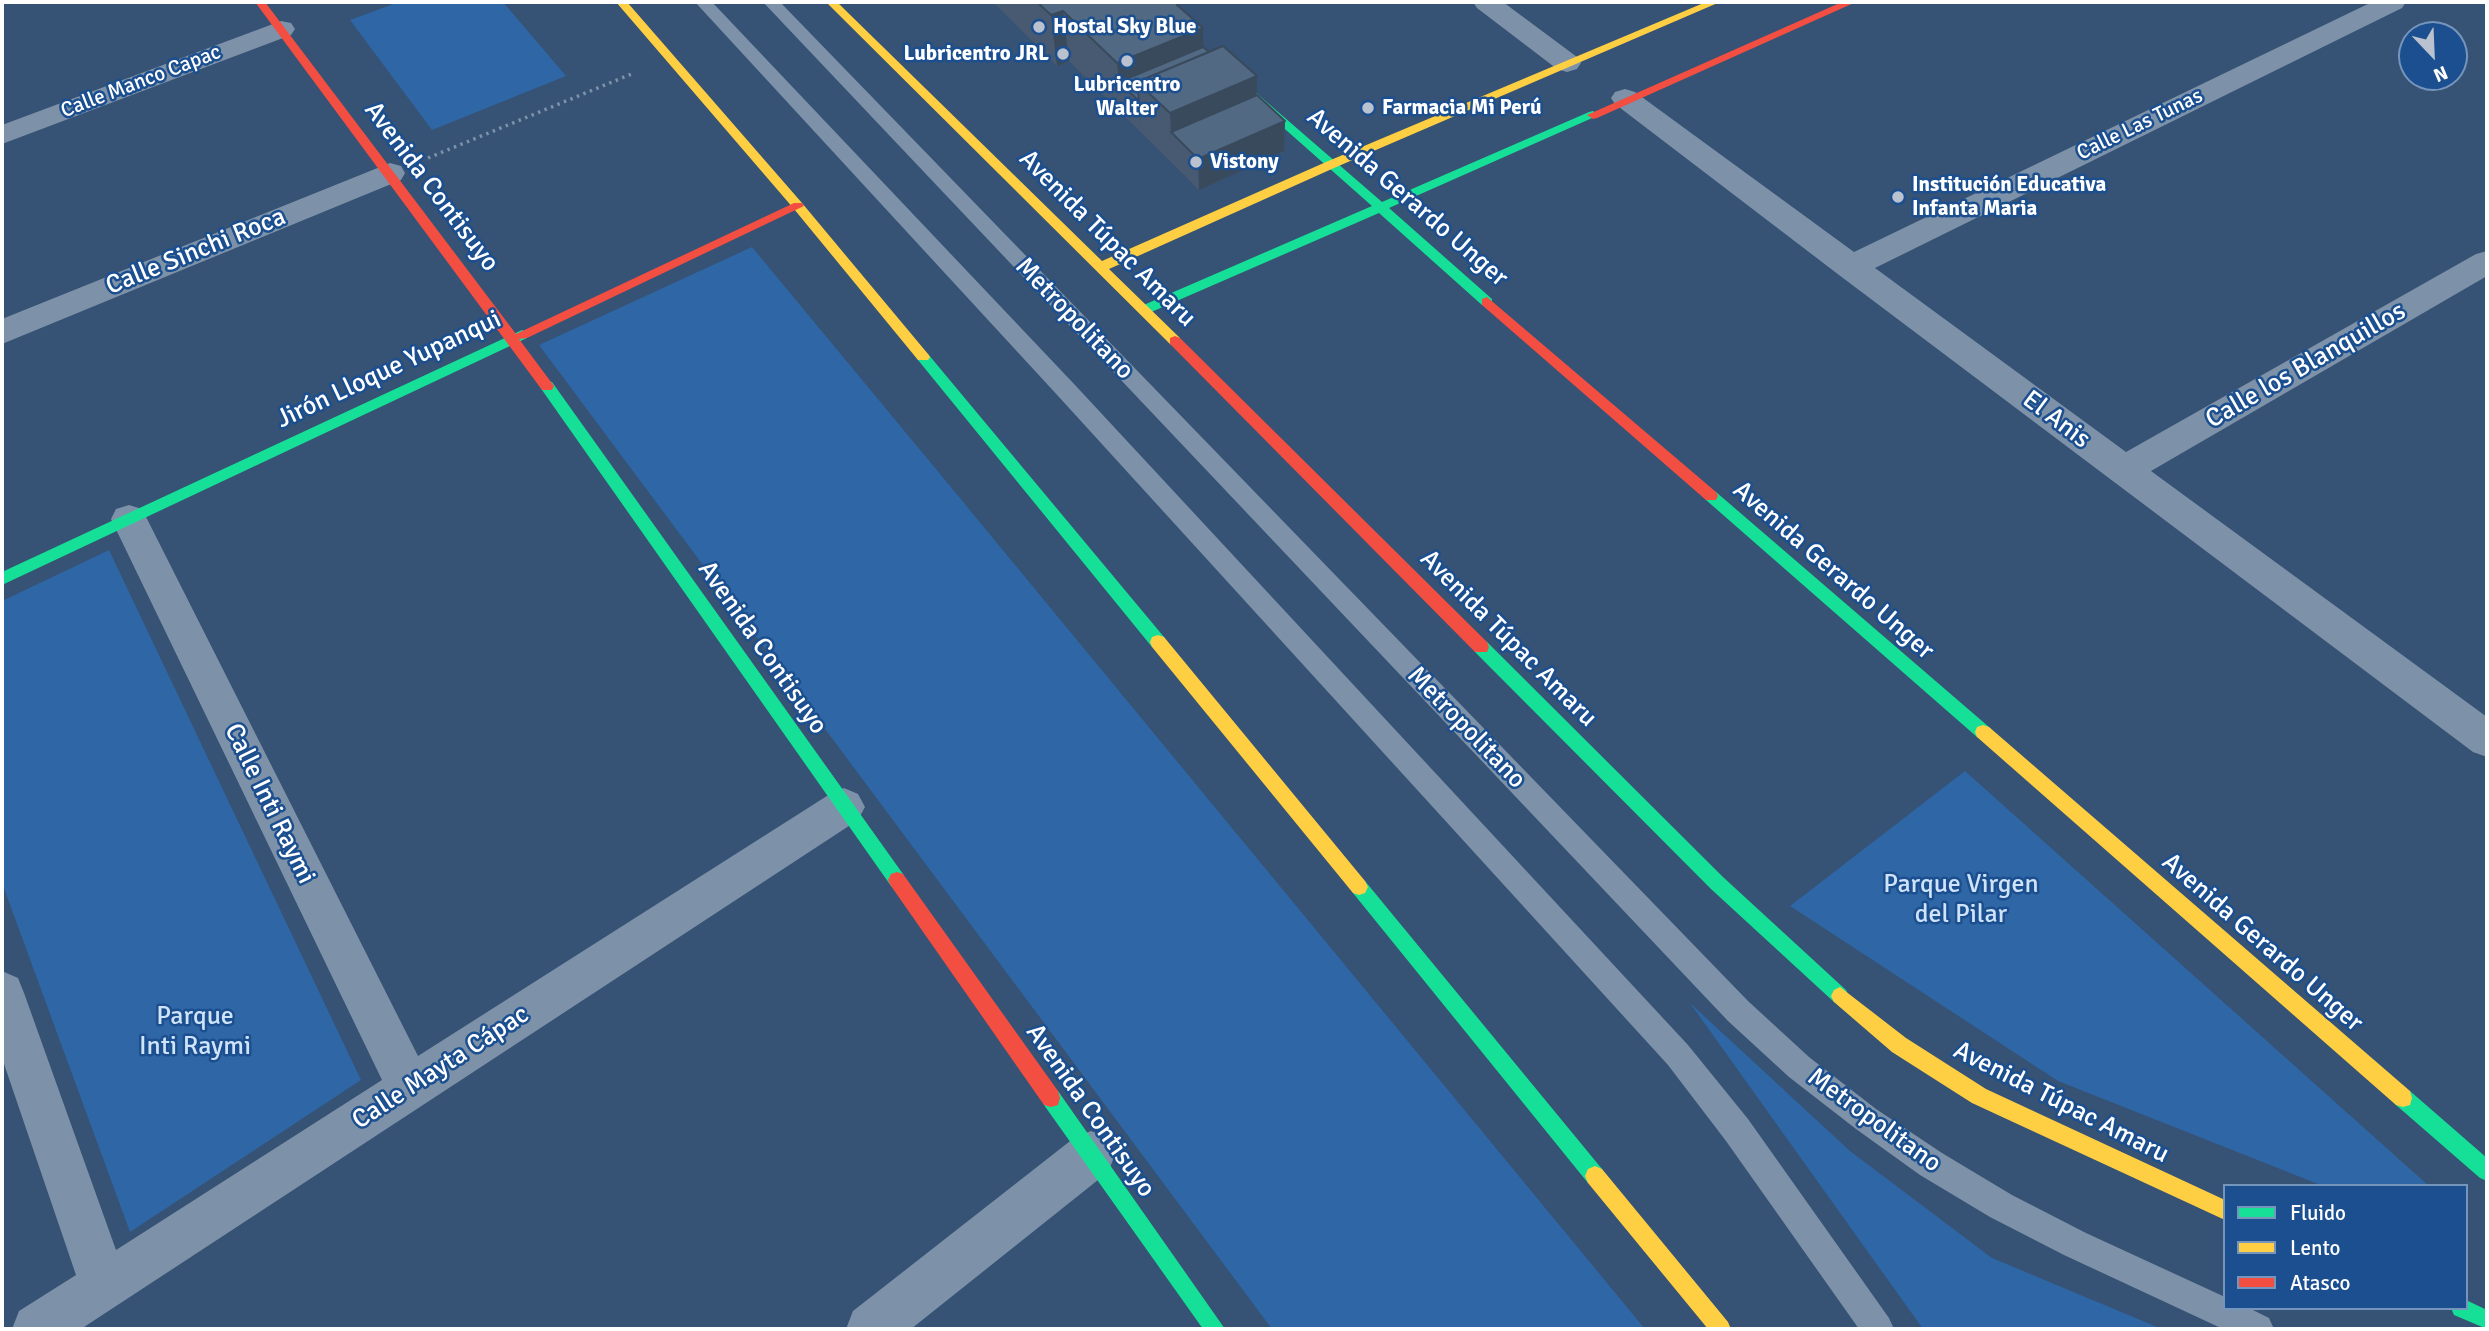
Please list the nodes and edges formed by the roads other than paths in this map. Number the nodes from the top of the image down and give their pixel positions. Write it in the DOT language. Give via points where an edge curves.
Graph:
graph roads {
  1 [pos="260,2"];
  2 [pos="621,2"];
  3 [pos="704,2"];
  4 [pos="771,2"];
  5 [pos="831,2"];
  6 [pos="1486,2"];
  7 [pos="1715,2"];
  8 [pos="1850,2"];
  9 [pos="2393,2"];
  10 [pos="281,29"];
  11 [pos="1567,62"];
  12 [pos="1231,74"];
  13 [pos="1625,98"];
  14 [pos="2,135"];
  15 [pos="1330,164"];
  16 [pos="390,173"];
  17 [pos="798,206"];
  18 [pos="1377,206"];
  19 [pos="2487,262"];
  20 [pos="1101,267"];
  21 [pos="1850,267"];
  22 [pos="1144,310"];
  23 [pos="2,332"];
  24 [pos="514,338"];
  25 [pos="2124,470"];
  26 [pos="128,519"];
  27 [pos="2,579"];
  28 [pos="2487,740"];
  29 [pos="844,807"];
  30 [pos="2,993"];
  31 [pos="410,1088"];
  32 [pos="1091,1155"];
  33 [pos="2487,1171"];
  34 [pos="2223,1209"];
  35 [pos="104,1286"];
  36 [pos="2465,1310"];
  37 [pos="2487,1320"];
  38 [pos="37,1329"];
  39 [pos="871,1329"];
  40 [pos="1215,1329"];
  41 [pos="1721,1329"];
  42 [pos="1878,1329"];
  43 [pos="2258,1329"];
  1 -- 10 [label="street, Avenida Contisuyo"];
  2 -- 17 [label="street"];
  3 -- 42 [label="lane, Metropolitano" via="1678,1055"];
  4 -- 43 [label="lane, Metropolitano" via="1738,1011 1799,1066 1920,1157 2001,1206"];
  5 -- 20 [label="street, Avenida Túpac Amaru"];
  6 -- 11 [label="street"];
  7 -- 11 [label="street"];
  8 -- 13 [label="street"];
  9 -- 21 [label="street, Calle Las Tunas"];
  10 -- 14 [label="street, Calle Manco Capac"];
  10 -- 16 [label="street, Avenida Contisuyo"];
  11 -- 15 [label="street"];
  12 -- 15 [label="street, Avenida Gerardo Unger"];
  13 -- 18 [label="street"];
  13 -- 21 [label="street, El Anis"];
  15 -- 18 [label="street, Avenida Gerardo Unger"];
  15 -- 20 [label="street"];
  16 -- 23 [label="street, Calle Sinchi Roca"];
  16 -- 24 [label="street, Avenida Contisuyo"];
  17 -- 24 [label="street, Jirón Lloque Yupanqui"];
  17 -- 41 [label="street"];
  18 -- 22 [label="street"];
  18 -- 33 [label="street, Avenida Gerardo Unger"];
  19 -- 25 [label="street, Calle los Blanquillos"];
  20 -- 22 [label="street, Avenida Túpac Amaru"];
  21 -- 25 [label="street, El Anis"];
  22 -- 34 [label="street, Avenida Túpac Amaru" via="1717,883 1825,984 1899,1045 1979,1096"];
  24 -- 26 [label="street, Jirón Lloque Yupanqui"];
  24 -- 29 [label="street, Avenida Contisuyo"];
  25 -- 28 [label="street, El Anis"];
  26 -- 27 [label="street, Jirón Lloque Yupanqui"];
  26 -- 31 [label="street, Calle Inti Raymi"];
  29 -- 31 [label="street, Calle Mayta Cápac"];
  29 -- 32 [label="street, Avenida Contisuyo"];
  30 -- 35 [label="street"];
  31 -- 35 [label="street, Calle Mayta Cápac"];
  32 -- 39 [label="street"];
  32 -- 40 [label="street, Avenida Contisuyo"];
  35 -- 38 [label="street, Calle Mayta Cápac"];
  36 -- 37 [label="street"];
}
